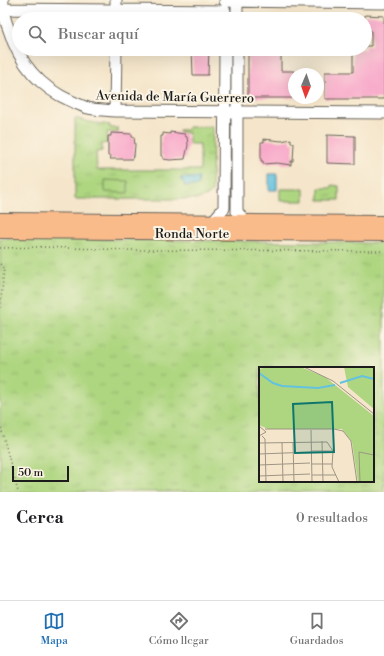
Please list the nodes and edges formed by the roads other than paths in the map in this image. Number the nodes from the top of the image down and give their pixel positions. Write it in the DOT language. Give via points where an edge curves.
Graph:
graph roads {
  1 [pos="237,1"];
  2 [pos="384,2"];
  3 [pos="3,5"];
  4 [pos="225,8"];
  5 [pos="116,10"];
  6 [pos="237,12"];
  7 [pos="12,38"];
  8 [pos="20,56"];
  9 [pos="116,56"];
  10 [pos="225,56"];
  11 [pos="237,56"];
  12 [pos="115,111"];
  13 [pos="224,111"];
  14 [pos="236,111"];
  15 [pos="384,113"];
  16 [pos="0,220"];
  17 [pos="213,221"];
  18 [pos="245,222"];
  19 [pos="384,223"];
  20 [pos="0,231"];
  21 [pos="384,234"];
  1 -- 2 [label="street"];
  1 -- 4 [label="street"];
  1 -- 6 [label="street"];
  3 -- 5 [label="street"];
  3 -- 7 [label="street, Avenida de María Guerrero"];
  4 -- 5 [label="street"];
  8 -- 12 [label="street, Avenida de María Guerrero" via="36,78 64,98 88,108"];
  9 -- 12 [label="street"];
  10 -- 13 [label="street"];
  11 -- 14 [label="street"];
  12 -- 13 [label="street, Avenida de María Guerrero"];
  13 -- 14 [label="street, Avenida de María Guerrero"];
  13 -- 17 [label="street" via="224,208"];
  14 -- 15 [label="street, Avenida de María Guerrero"];
  14 -- 18 [label="street" via="237,212"];
  16 -- 17 [label="main road, Ronda Norte"];
  17 -- 18 [label="main road, Ronda Norte"];
  18 -- 19 [label="main road, Ronda Norte"];
  20 -- 21 [label="main road, Ronda Norte"];
}
